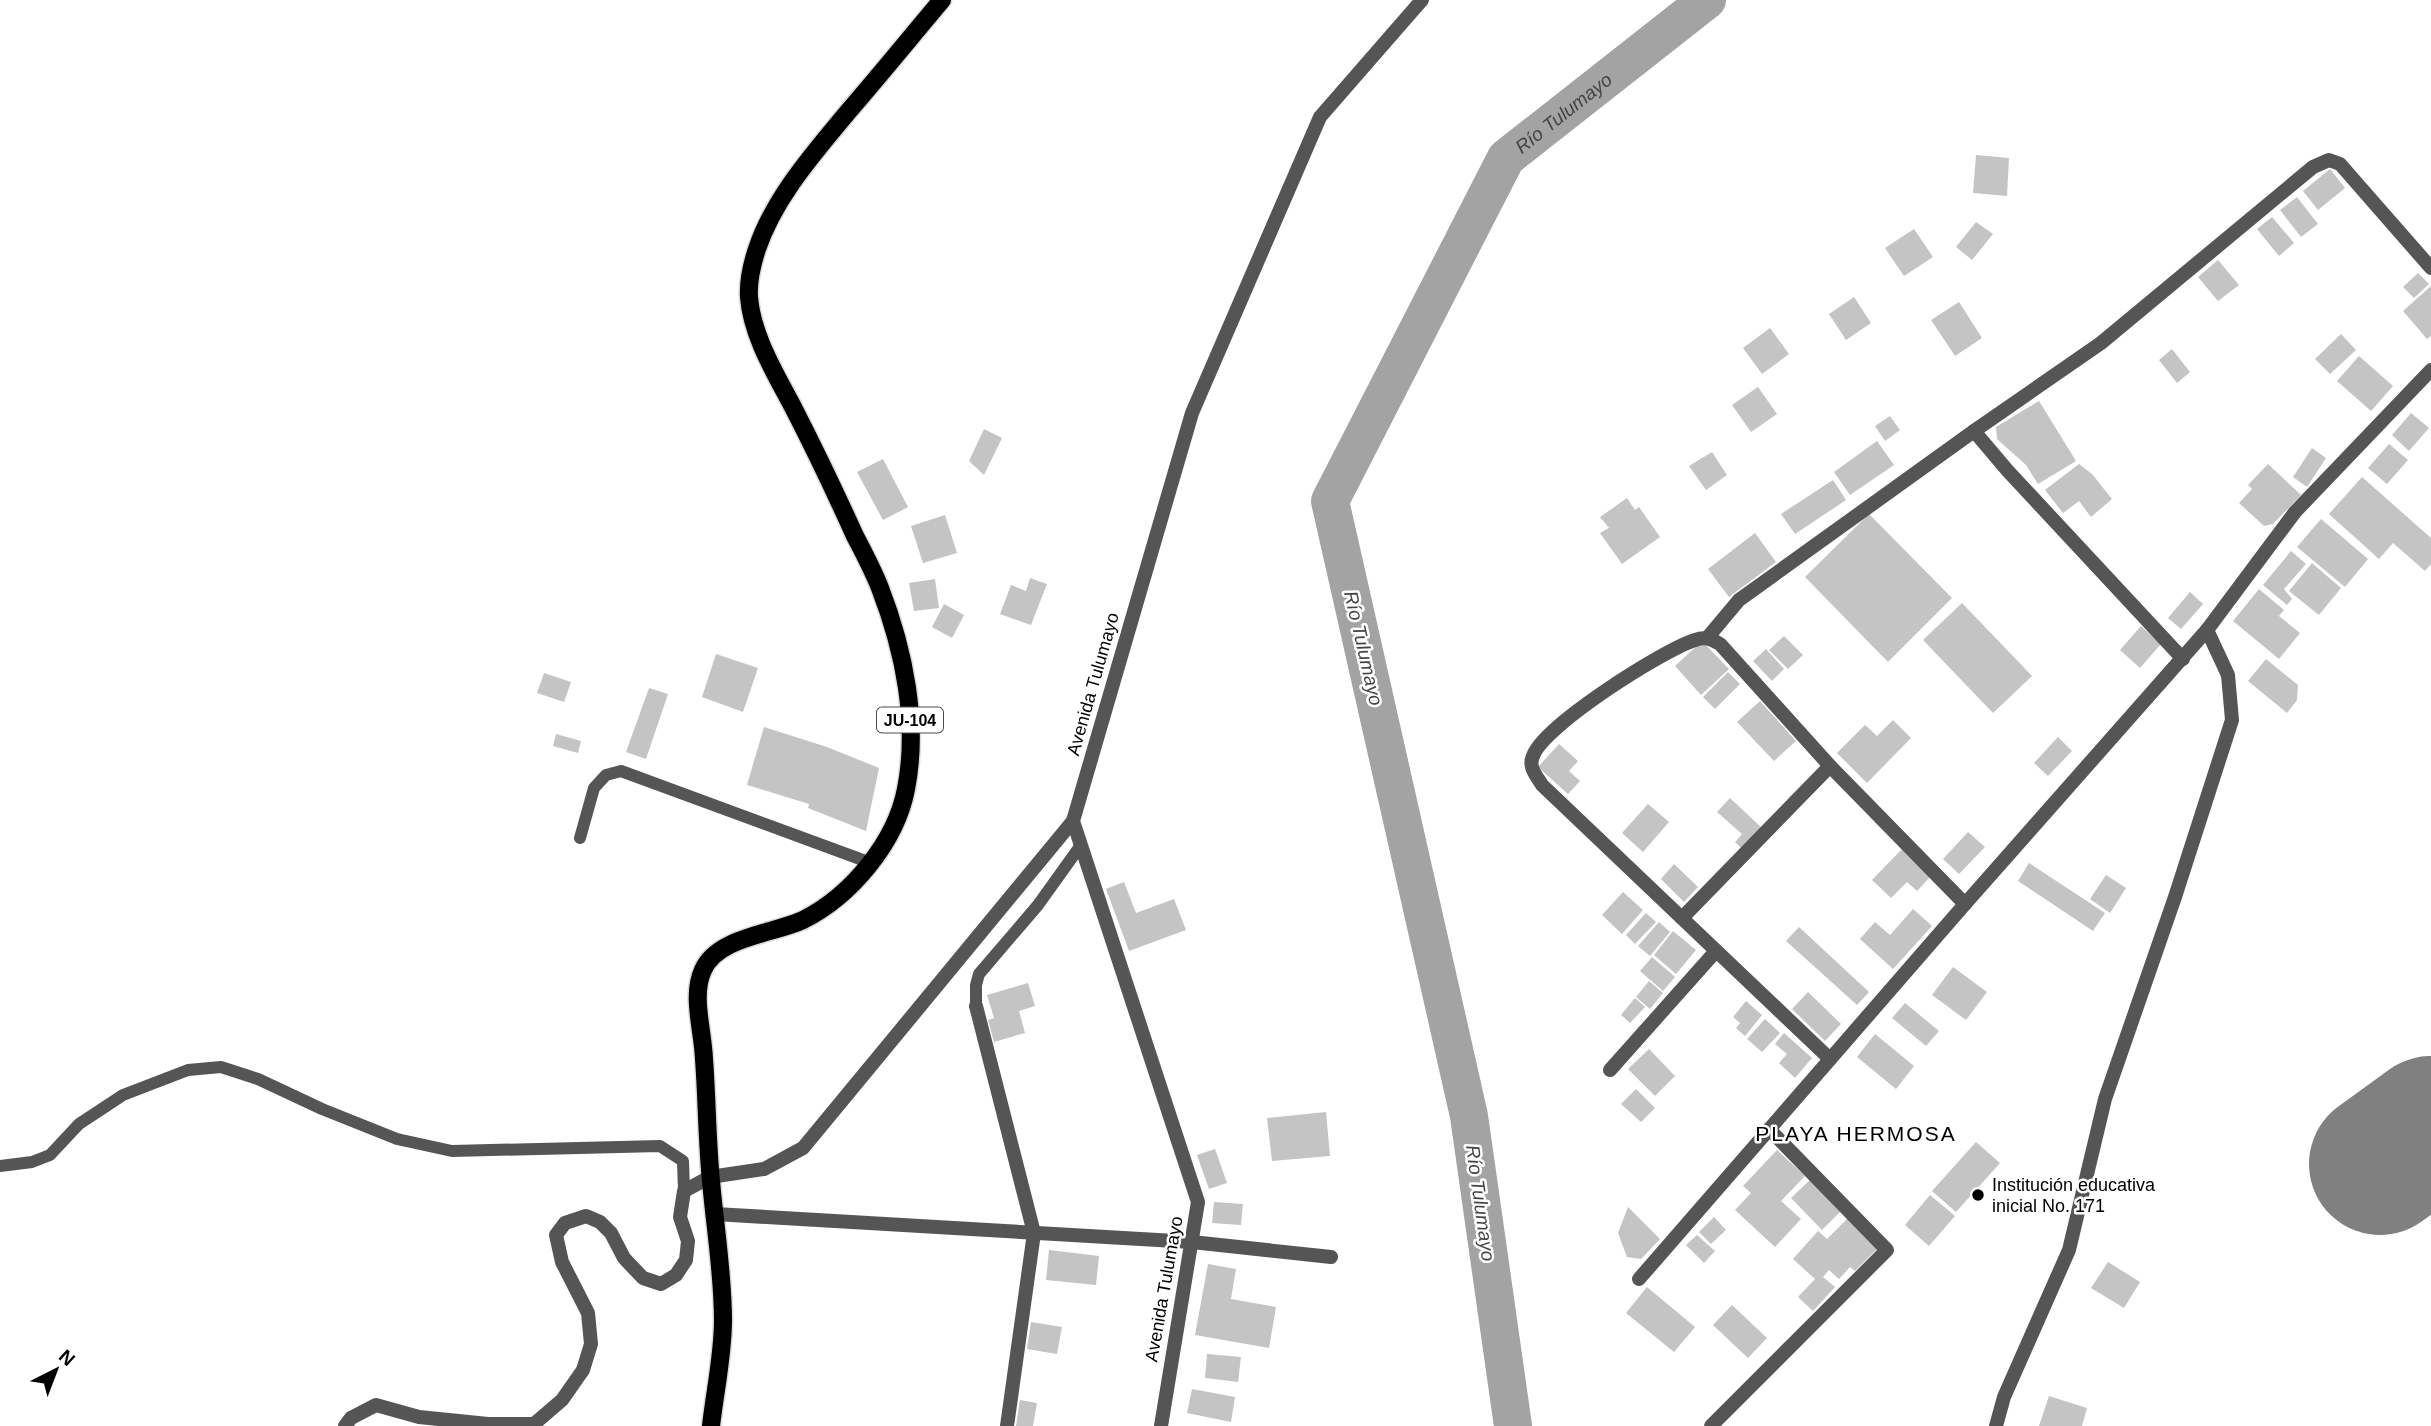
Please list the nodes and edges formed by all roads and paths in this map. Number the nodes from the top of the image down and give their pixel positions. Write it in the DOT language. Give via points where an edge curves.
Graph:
graph roads {
  1 [pos="942,0"];
  2 [pos="1422,0"];
  3 [pos="2431,268"];
  4 [pos="2431,370"];
  5 [pos="1974,430"];
  6 [pos="2207,630"];
  7 [pos="1708,638"];
  8 [pos="2183,659"];
  9 [pos="1830,765"];
  10 [pos="1073,821"];
  11 [pos="580,838"];
  12 [pos="1081,845"];
  13 [pos="871,863"];
  14 [pos="1965,904"];
  15 [pos="1682,918"];
  16 [pos="1716,951"];
  17 [pos="976,1006"];
  18 [pos="1830,1059"];
  19 [pos="1610,1070"];
  20 [pos="1769,1129"];
  21 [pos="0,1166"];
  22 [pos="710,1177"];
  23 [pos="684,1191"];
  24 [pos="715,1214"];
  25 [pos="1034,1233"];
  26 [pos="1192,1242"];
  27 [pos="1331,1257"];
  28 [pos="1639,1279"];
  29 [pos="345,1426"];
  30 [pos="711,1426"];
  31 [pos="1007,1426"];
  32 [pos="1161,1426"];
  33 [pos="1711,1426"];
  34 [pos="1996,1426"];
  1 -- 13 [label="main road, JU-104" via="790,186 770,219 750,273 749,298 768,358 880,588 906,683 910,757 906,790 897,822"];
  2 -- 10 [label="street, Avenida Tulumayo" via="1320,117 1192,413"];
  3 -- 5 [label="street" via="2340,164 2329,160 2314,167 2101,343"];
  4 -- 6 [label="street" via="2295,512"];
  5 -- 7 [label="street" via="1739,600"];
  5 -- 8 [label="street"];
  6 -- 8 [label="street"];
  6 -- 34 [label="street" via="2228,675 2232,720 2105,1099 2069,1250 2004,1397"];
  7 -- 9 [label="street" via="1720,644"];
  7 -- 15 [label="street" via="1695,639 1655,660 1585,704 1532,756 1531,768 1542,785"];
  8 -- 14 [label="street"];
  9 -- 14 [label="street"];
  9 -- 15 [label="street"];
  10 -- 12 [label="street, Avenida Tulumayo"];
  10 -- 22 [label="street" via="803,1148 764,1169"];
  11 -- 13 [label="lane" via="594,788 606,775 621,771"];
  12 -- 17 [label="lane" via="979,974"];
  12 -- 26 [label="street, Avenida Tulumayo" via="1198,1202"];
  13 -- 22 [label="main road, JU-104" via="806,918 724,947 708,959 697,993"];
  14 -- 18 [label="street"];
  15 -- 16 [label="street"];
  16 -- 18 [label="street"];
  16 -- 19 [label="street"];
  17 -- 25 [label="street"];
  18 -- 20 [label="street"];
  20 -- 28 [label="street"];
  20 -- 33 [label="street" via="1888,1250"];
  21 -- 23 [label="lane" via="50,1155 79,1124 123,1095 188,1070 222,1067 397,1139 453,1151 660,1146 682,1161"];
  22 -- 23 [label="street"];
  22 -- 24 [label="main road, JU-104"];
  23 -- 29 [label="street" via="680,1217 688,1241 686,1260 676,1275 661,1284 643,1278 600,1222 586,1216 565,1223 556,1236 562,1262 588,1313 591,1343 583,1370 562,1400 534,1424 419,1417 376,1405"];
  24 -- 25 [label="street"];
  24 -- 30 [label="main road, JU-104" via="723,1322"];
  25 -- 26 [label="street"];
  25 -- 31 [label="street"];
  26 -- 27 [label="street"];
  26 -- 32 [label="street, Avenida Tulumayo"];
}
